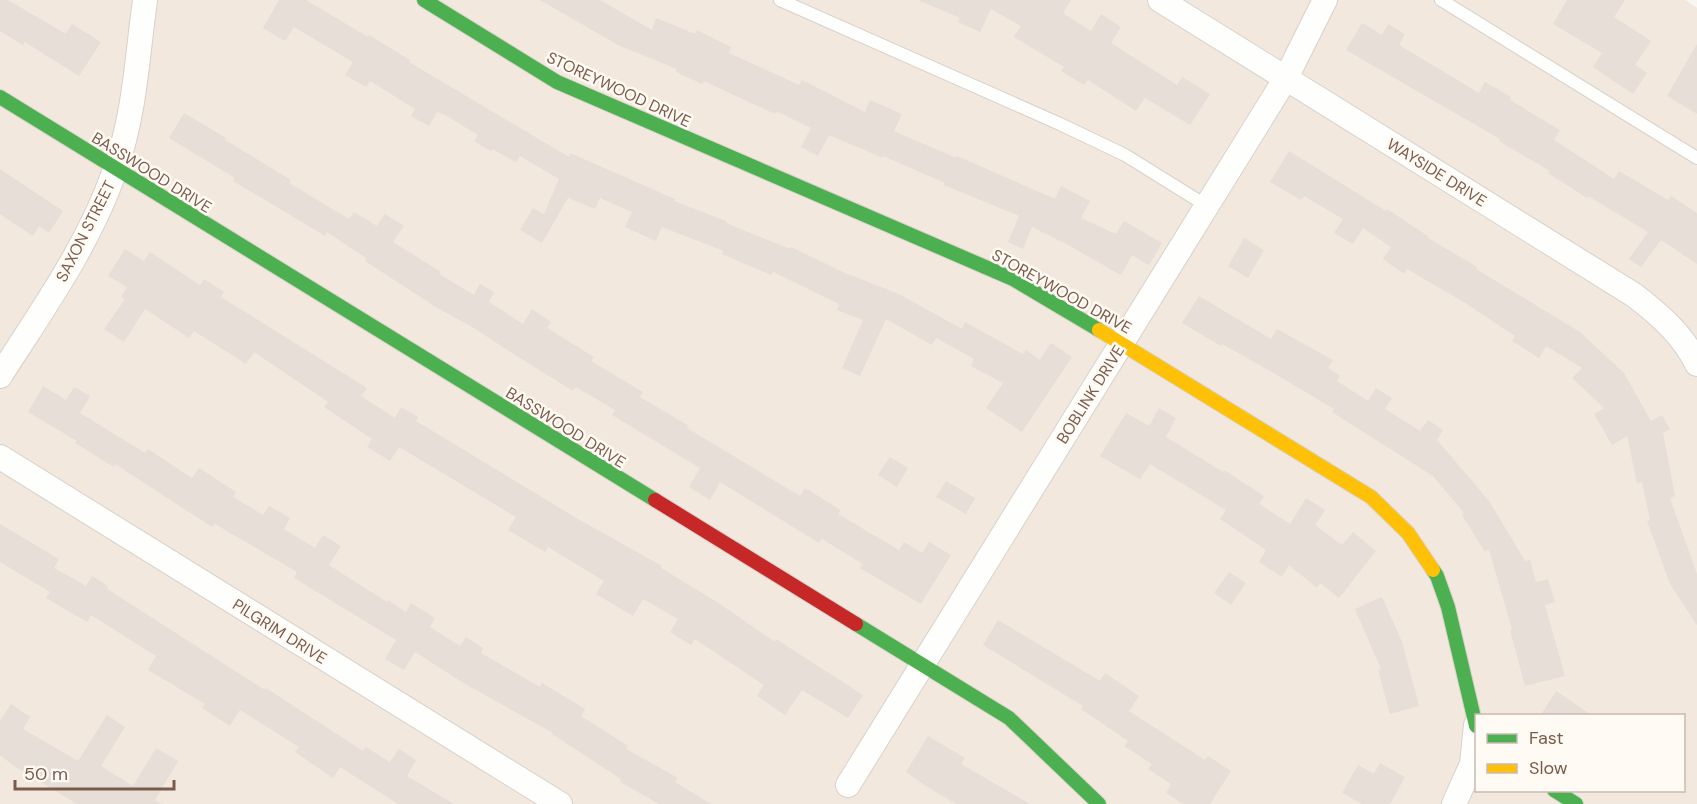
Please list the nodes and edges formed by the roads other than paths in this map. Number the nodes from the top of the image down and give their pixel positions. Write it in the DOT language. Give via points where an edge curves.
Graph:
graph roads {
  1 [pos="145,0"];
  2 [pos="424,0"];
  3 [pos="780,0"];
  4 [pos="1160,0"];
  5 [pos="1325,0"];
  6 [pos="1441,0"];
  7 [pos="1286,78"];
  8 [pos="0,97"];
  9 [pos="1697,158"];
  10 [pos="116,169"];
  11 [pos="1207,206"];
  12 [pos="1122,343"];
  13 [pos="1697,364"];
  14 [pos="0,376"];
  15 [pos="0,457"];
  16 [pos="922,666"];
  17 [pos="1475,720"];
  18 [pos="1475,748"];
  19 [pos="848,785"];
  20 [pos="1557,792"];
  21 [pos="560,804"];
  22 [pos="1099,804"];
  23 [pos="1454,804"];
  24 [pos="1576,804"];
  1 -- 10 [label="street, SAXON STREET" via="138,72"];
  2 -- 12 [label="street, STOREYWOOD DRIVE" via="557,82 994,270"];
  3 -- 11 [label="lane" via="1114,150"];
  4 -- 7 [label="street, WAYSIDE DRIVE"];
  5 -- 7 [label="street, BOBLINK DRIVE"];
  6 -- 9 [label="lane"];
  7 -- 11 [label="street, BOBLINK DRIVE"];
  7 -- 13 [label="street, WAYSIDE DRIVE" via="1634,295 1675,330"];
  8 -- 10 [label="street, BASSWOOD DRIVE"];
  10 -- 14 [label="street, SAXON STREET" via="81,245"];
  10 -- 16 [label="street, BASSWOOD DRIVE"];
  11 -- 12 [label="street, BOBLINK DRIVE"];
  12 -- 16 [label="street, BOBLINK DRIVE"];
  12 -- 17 [label="street, STOREYWOOD DRIVE" via="1371,497 1408,533 1441,586"];
  15 -- 21 [label="street, PILGRIM DRIVE"];
  16 -- 19 [label="street, BOBLINK DRIVE"];
  16 -- 22 [label="street, BASSWOOD DRIVE" via="1009,718"];
  18 -- 23 [label="street"];
  20 -- 24 [label="street"];
}
